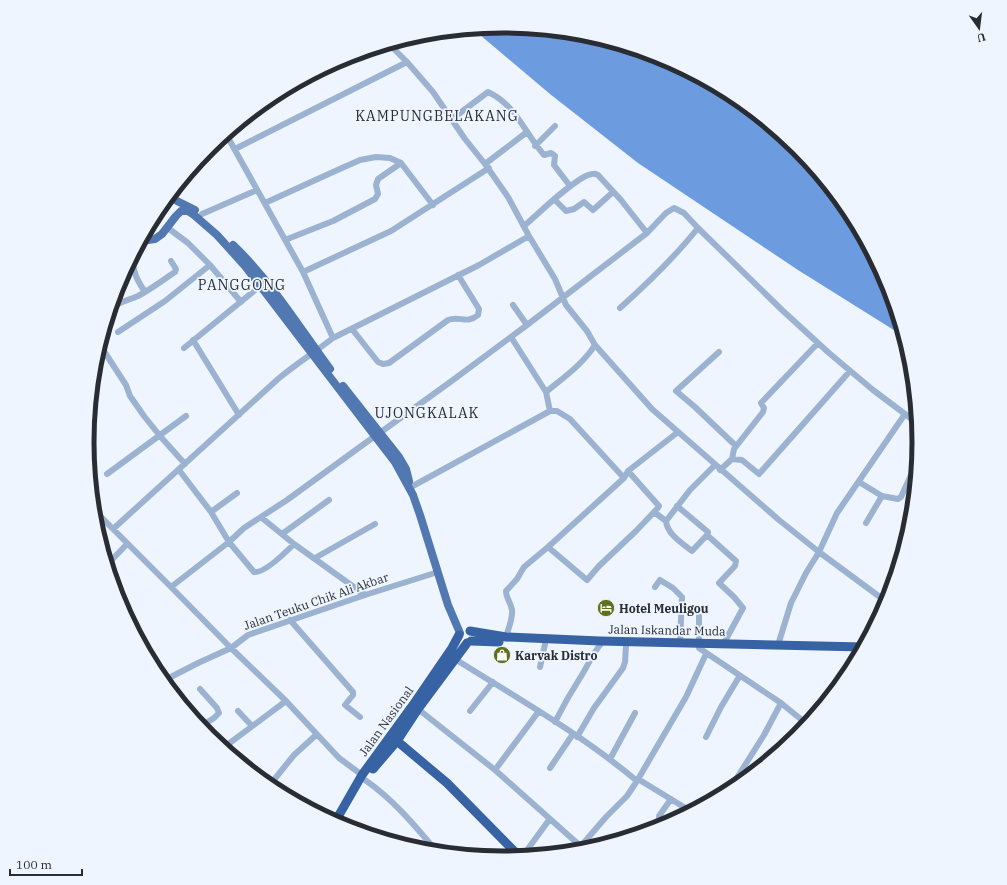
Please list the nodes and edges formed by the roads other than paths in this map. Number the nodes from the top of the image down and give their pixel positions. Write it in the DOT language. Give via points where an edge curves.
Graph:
graph roads {
  1 [pos="393,48"];
  2 [pos="407,62"];
  3 [pos="451,118"];
  4 [pos="556,126"];
  5 [pos="527,132"];
  6 [pos="229,139"];
  7 [pos="536,146"];
  8 [pos="235,149"];
  9 [pos="401,163"];
  10 [pos="487,166"];
  11 [pos="570,186"];
  12 [pos="257,190"];
  13 [pos="613,192"];
  14 [pos="174,199"];
  15 [pos="554,199"];
  16 [pos="265,203"];
  17 [pos="433,205"];
  18 [pos="202,214"];
  19 [pos="525,226"];
  20 [pos="168,228"];
  21 [pos="698,228"];
  22 [pos="647,233"];
  23 [pos="529,236"];
  24 [pos="148,240"];
  25 [pos="285,240"];
  26 [pos="171,261"];
  27 [pos="210,265"];
  28 [pos="133,268"];
  29 [pos="303,272"];
  30 [pos="458,275"];
  31 [pos="260,286"];
  32 [pos="146,292"];
  33 [pos="562,297"];
  34 [pos="241,302"];
  35 [pos="119,303"];
  36 [pos="513,305"];
  37 [pos="620,308"];
  38 [pos="527,325"];
  39 [pos="352,329"];
  40 [pos="118,332"];
  41 [pos="511,337"];
  42 [pos="333,338"];
  43 [pos="193,340"];
  44 [pos="818,343"];
  45 [pos="595,345"];
  46 [pos="184,348"];
  47 [pos="105,352"];
  48 [pos="314,352"];
  49 [pos="719,352"];
  50 [pos="850,371"];
  51 [pos="546,392"];
  52 [pos="550,410"];
  53 [pos="905,414"];
  54 [pos="239,415"];
  55 [pos="186,416"];
  56 [pos="912,419"];
  57 [pos="678,432"];
  58 [pos="378,434"];
  59 [pos="160,436"];
  60 [pos="735,448"];
  61 [pos="732,459"];
  62 [pos="185,464"];
  63 [pos="718,467"];
  64 [pos="179,470"];
  65 [pos="628,471"];
  66 [pos="107,474"];
  67 [pos="911,475"];
  68 [pos="624,478"];
  69 [pos="859,482"];
  70 [pos="411,487"];
  71 [pos="237,493"];
  72 [pos="882,496"];
  73 [pos="329,500"];
  74 [pos="677,506"];
  75 [pos="211,512"];
  76 [pos="654,512"];
  77 [pos="101,517"];
  78 [pos="262,518"];
  79 [pos="666,521"];
  80 [pos="866,523"];
  81 [pos="375,524"];
  82 [pos="113,529"];
  83 [pos="282,534"];
  84 [pos="707,536"];
  85 [pos="229,542"];
  86 [pos="127,544"];
  87 [pos="294,544"];
  88 [pos="548,548"];
  89 [pos="819,552"];
  90 [pos="315,558"];
  91 [pos="112,560"];
  92 [pos="438,572"];
  93 [pos="171,587"];
  94 [pos="655,587"];
  95 [pos="365,595"];
  96 [pos="882,599"];
  97 [pos="699,616"];
  98 [pos="290,620"];
  99 [pos="465,636"];
  100 [pos="506,637"];
  101 [pos="680,643"];
  102 [pos="724,643"];
  103 [pos="545,644"];
  104 [pos="600,645"];
  105 [pos="778,645"];
  106 [pos="626,646"];
  107 [pos="858,647"];
  108 [pos="231,648"];
  109 [pos="701,648"];
  110 [pos="856,651"];
  111 [pos="455,659"];
  112 [pos="540,667"];
  113 [pos="740,677"];
  114 [pos="169,678"];
  115 [pos="493,682"];
  116 [pos="200,689"];
  117 [pos="286,701"];
  118 [pos="781,703"];
  119 [pos="418,709"];
  120 [pos="238,711"];
  121 [pos="470,711"];
  122 [pos="539,711"];
  123 [pos="635,713"];
  124 [pos="360,717"];
  125 [pos="555,722"];
  126 [pos="803,722"];
  127 [pos="206,723"];
  128 [pos="252,726"];
  129 [pos="316,735"];
  130 [pos="575,735"];
  131 [pos="706,737"];
  132 [pos="397,741"];
  133 [pos="227,745"];
  134 [pos="610,759"];
  135 [pos="550,768"];
  136 [pos="495,770"];
  137 [pos="368,771"];
  138 [pos="736,779"];
  139 [pos="637,780"];
  140 [pos="273,781"];
  141 [pos="671,799"];
  142 [pos="687,809"];
  143 [pos="339,817"];
  144 [pos="549,820"];
  145 [pos="660,821"];
  146 [pos="588,843"];
  147 [pos="431,845"];
  148 [pos="580,845"];
  149 [pos="525,851"];
  150 [pos="516,852"];
  1 -- 2 [label="street"];
  2 -- 3 [label="street"];
  2 -- 8 [label="street"];
  3 -- 5 [label="street" via="488,92 517,115"];
  3 -- 10 [label="street"];
  4 -- 7 [label="street"];
  5 -- 7 [label="street"];
  5 -- 10 [label="street"];
  6 -- 8 [label="street"];
  7 -- 11 [label="street" via="544,155 551,153 555,156 554,165"];
  8 -- 12 [label="street"];
  9 -- 16 [label="street" via="390,158 367,158"];
  9 -- 17 [label="street"];
  9 -- 25 [label="street" via="378,179 378,194 375,199 333,221"];
  10 -- 17 [label="street"];
  10 -- 19 [label="street"];
  11 -- 13 [label="street" via="594,174"];
  11 -- 15 [label="street"];
  12 -- 16 [label="street"];
  12 -- 18 [label="street"];
  13 -- 15 [label="street" via="593,210 583,202 566,211"];
  13 -- 22 [label="street"];
  14 -- 18 [label="main road"];
  15 -- 19 [label="street"];
  16 -- 25 [label="street"];
  17 -- 29 [label="street" via="391,232"];
  18 -- 48 [label="main road" via="260,274 282,302"];
  19 -- 23 [label="street"];
  20 -- 24 [label="main road" via="155,239"];
  20 -- 27 [label="street"];
  20 -- 31 [label="main road" via="180,212 190,211 233,252"];
  21 -- 22 [label="street" via="684,213 674,208"];
  21 -- 37 [label="street" via="648,284"];
  21 -- 44 [label="street"];
  22 -- 33 [label="street"];
  23 -- 30 [label="street"];
  23 -- 33 [label="street" via="555,279"];
  25 -- 29 [label="street"];
  26 -- 32 [label="street" via="176,270"];
  27 -- 34 [label="street"];
  27 -- 40 [label="street" via="160,304"];
  28 -- 32 [label="street" via="135,276"];
  29 -- 42 [label="street"];
  30 -- 39 [label="street"];
  30 -- 39 [label="street" via="478,307 478,315 469,320 448,320 389,363 378,362"];
  31 -- 34 [label="street"];
  31 -- 48 [label="main road"];
  32 -- 35 [label="street"];
  33 -- 38 [label="street"];
  33 -- 45 [label="street"];
  34 -- 43 [label="street"];
  36 -- 38 [label="street"];
  38 -- 41 [label="street"];
  39 -- 42 [label="street"];
  41 -- 51 [label="street"];
  41 -- 58 [label="street"];
  42 -- 48 [label="street"];
  43 -- 46 [label="street"];
  43 -- 54 [label="street"];
  44 -- 50 [label="street"];
  44 -- 60 [label="street" via="762,403 763,412"];
  45 -- 51 [label="street" via="576,367"];
  45 -- 57 [label="street" via="652,409"];
  47 -- 59 [label="street" via="126,385 130,396"];
  48 -- 54 [label="street" via="278,379"];
  48 -- 58 [label="main road"];
  49 -- 60 [label="street" via="676,393 695,406"];
  50 -- 53 [label="street"];
  50 -- 61 [label="street" via="759,474 742,460"];
  51 -- 52 [label="street"];
  52 -- 68 [label="street" via="570,419"];
  52 -- 70 [label="street"];
  53 -- 56 [label="street"];
  53 -- 69 [label="street"];
  54 -- 62 [label="street"];
  55 -- 59 [label="street"];
  57 -- 63 [label="street"];
  57 -- 65 [label="street"];
  58 -- 70 [label="main road" via="402,462"];
  58 -- 78 [label="street"];
  58 -- 92 [label="main road" via="412,495"];
  59 -- 62 [label="street"];
  59 -- 66 [label="street"];
  60 -- 61 [label="street"];
  61 -- 63 [label="street"];
  62 -- 64 [label="street"];
  63 -- 74 [label="street" via="690,490"];
  63 -- 89 [label="street"];
  64 -- 75 [label="street"];
  64 -- 82 [label="street"];
  65 -- 68 [label="street"];
  65 -- 76 [label="street" via="658,504"];
  67 -- 72 [label="street" via="900,498"];
  68 -- 88 [label="street"];
  69 -- 72 [label="street"];
  69 -- 89 [label="street" via="837,513"];
  70 -- 99 [label="main road" via="417,491 420,499"];
  71 -- 75 [label="street"];
  72 -- 80 [label="street"];
  73 -- 83 [label="street"];
  74 -- 79 [label="street"];
  74 -- 84 [label="street" via="708,532"];
  75 -- 85 [label="street"];
  76 -- 79 [label="street"];
  76 -- 88 [label="street" via="587,580"];
  77 -- 82 [label="street"];
  78 -- 83 [label="street"];
  78 -- 85 [label="street" via="244,528"];
  79 -- 84 [label="street" via="666,527 692,551"];
  81 -- 90 [label="street"];
  82 -- 86 [label="street"];
  83 -- 87 [label="street"];
  84 -- 102 [label="street" via="736,561 735,566 718,583 743,608"];
  85 -- 87 [label="street" via="256,573 277,560"];
  85 -- 93 [label="street"];
  86 -- 91 [label="street"];
  86 -- 93 [label="street"];
  87 -- 90 [label="street"];
  88 -- 100 [label="street" via="524,566 506,591 512,613"];
  89 -- 96 [label="street"];
  89 -- 105 [label="street" via="791,603"];
  90 -- 95 [label="street"];
  92 -- 95 [label="street, Jalan Teuku Chik Ali Akbar"];
  92 -- 99 [label="main road"];
  93 -- 108 [label="street"];
  94 -- 101 [label="street" via="660,580 682,597"];
  95 -- 98 [label="street, Jalan Teuku Chik Ali Akbar"];
  97 -- 109 [label="street"];
  98 -- 108 [label="street, Jalan Teuku Chik Ali Akbar" via="248,635"];
  98 -- 124 [label="street" via="353,692 344,705"];
  99 -- 100 [label="highway, Jalan Iskandar Muda"];
  99 -- 103 [label="highway, Jalan Iskandar Muda"];
  99 -- 111 [label="highway, Jalan Nasional"];
  99 -- 137 [label="highway, Jalan Nasional" via="452,648"];
  100 -- 101 [label="highway, Jalan Iskandar Muda"];
  101 -- 109 [label="highway, Jalan Iskandar Muda"];
  102 -- 105 [label="highway, Jalan Iskandar Muda"];
  102 -- 109 [label="highway, Jalan Iskandar Muda"];
  103 -- 104 [label="highway, Jalan Iskandar Muda"];
  103 -- 112 [label="street"];
  104 -- 106 [label="highway, Jalan Iskandar Muda"];
  104 -- 125 [label="street" via="567,697"];
  105 -- 107 [label="highway, Jalan Iskandar Muda"];
  106 -- 109 [label="highway, Jalan Iskandar Muda"];
  106 -- 130 [label="street" via="623,668"];
  108 -- 114 [label="street, Jalan Teuku Chik Ali Akbar"];
  108 -- 117 [label="street"];
  109 -- 110 [label="highway, Jalan Iskandar Muda"];
  109 -- 113 [label="street"];
  109 -- 139 [label="street" via="686,696"];
  111 -- 115 [label="street"];
  111 -- 119 [label="highway, Jalan Nasional"];
  113 -- 118 [label="street"];
  113 -- 131 [label="street"];
  115 -- 121 [label="street"];
  115 -- 122 [label="street"];
  116 -- 127 [label="street" via="219,713"];
  117 -- 128 [label="street"];
  117 -- 129 [label="street"];
  118 -- 126 [label="street"];
  118 -- 138 [label="street"];
  119 -- 132 [label="highway, Jalan Nasional"];
  119 -- 136 [label="street"];
  120 -- 128 [label="street"];
  122 -- 125 [label="street"];
  122 -- 136 [label="street"];
  123 -- 134 [label="street"];
  125 -- 130 [label="street"];
  128 -- 133 [label="street"];
  129 -- 137 [label="street" via="339,758"];
  129 -- 140 [label="street" via="294,755"];
  130 -- 134 [label="street"];
  130 -- 135 [label="street"];
  132 -- 137 [label="highway, Jalan Nasional"];
  132 -- 150 [label="highway" via="447,783"];
  134 -- 139 [label="street"];
  136 -- 144 [label="street"];
  137 -- 143 [label="highway, Jalan Nasional"];
  137 -- 147 [label="street" via="376,788"];
  139 -- 141 [label="street"];
  139 -- 146 [label="street" via="627,796 606,817"];
  141 -- 142 [label="street"];
  141 -- 145 [label="street" via="660,816"];
  144 -- 148 [label="street"];
  144 -- 149 [label="street"];
}
